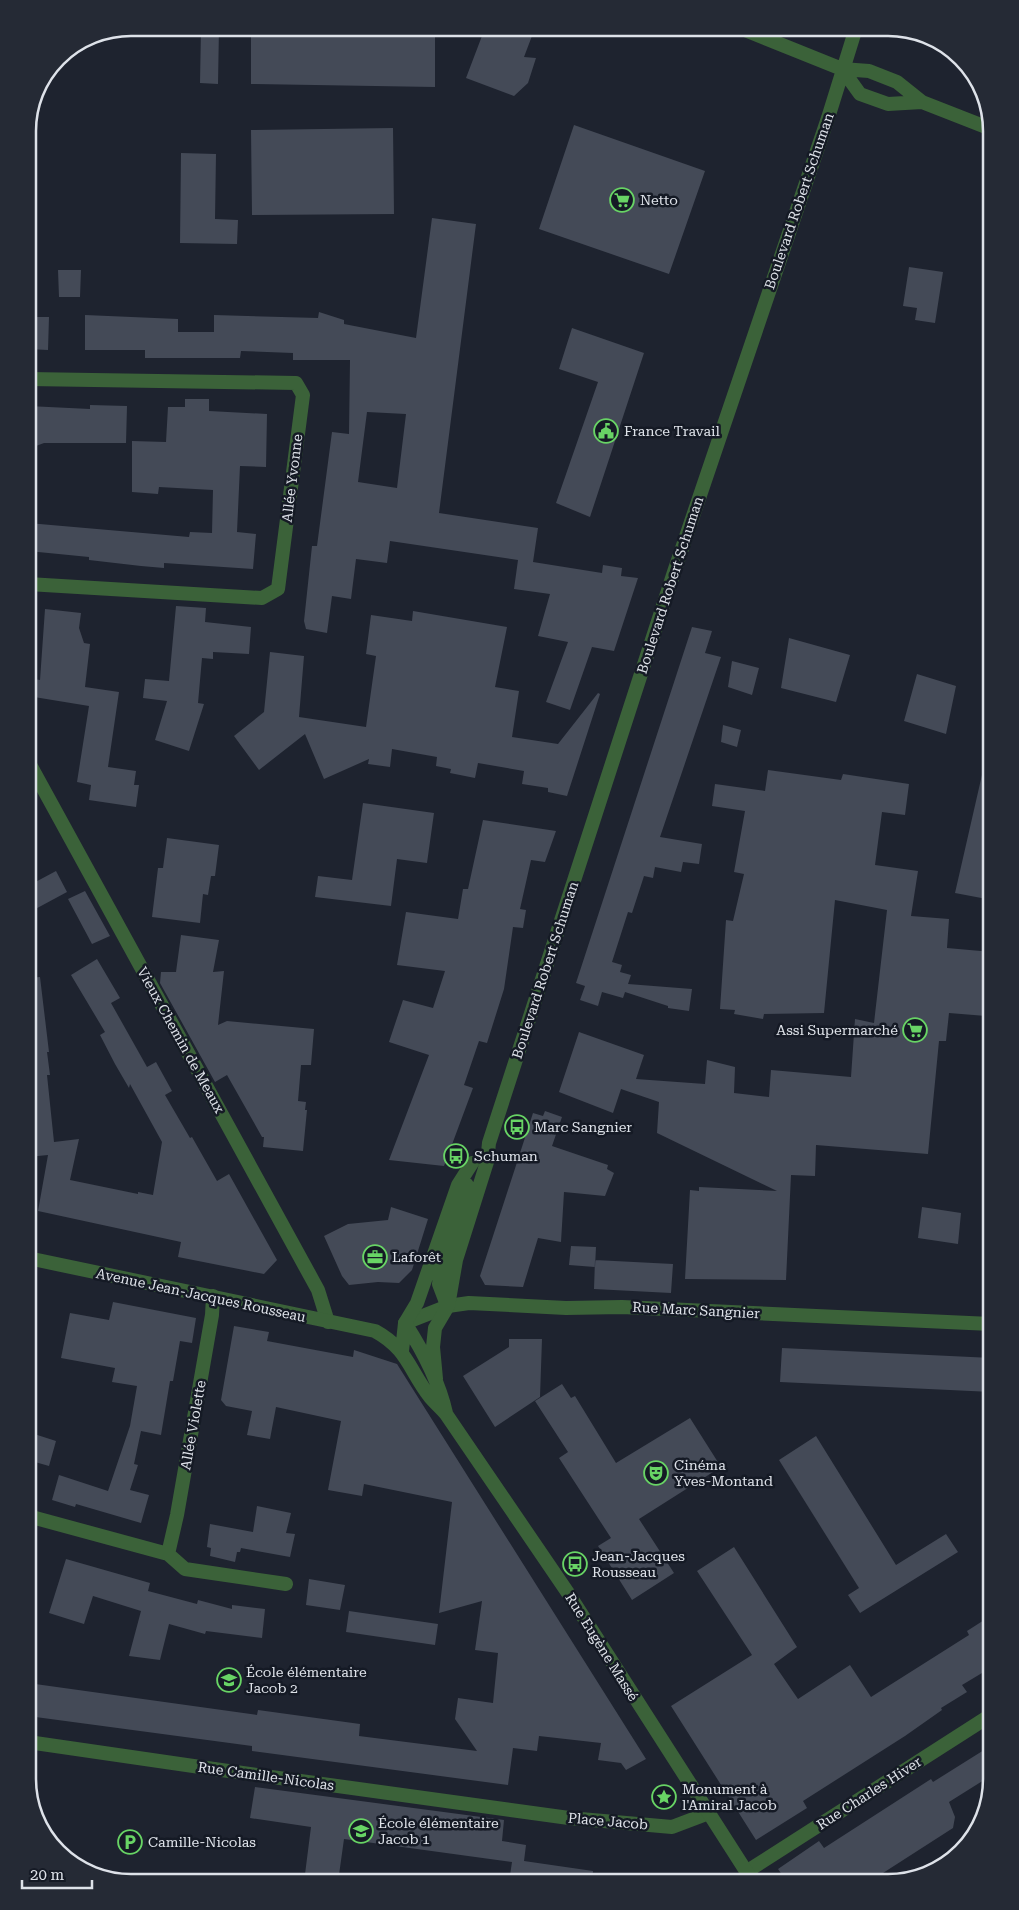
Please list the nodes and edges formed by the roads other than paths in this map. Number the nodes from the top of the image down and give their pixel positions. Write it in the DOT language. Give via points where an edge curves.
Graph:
graph roads {
  1 [pos="760,36"];
  2 [pos="853,36"];
  3 [pos="842,69"];
  4 [pos="922,102"];
  5 [pos="983,126"];
  6 [pos="36,379"];
  7 [pos="36,584"];
  8 [pos="36,776"];
  9 [pos="489,1144"];
  10 [pos="472,1163"];
  11 [pos="36,1260"];
  12 [pos="213,1296"];
  13 [pos="448,1306"];
  14 [pos="328,1322"];
  15 [pos="405,1323"];
  16 [pos="983,1324"];
  17 [pos="375,1331"];
  18 [pos="402,1351"];
  19 [pos="436,1379"];
  20 [pos="446,1414"];
  21 [pos="36,1518"];
  22 [pos="168,1554"];
  23 [pos="286,1584"];
  24 [pos="983,1721"];
  25 [pos="36,1743"];
  26 [pos="506,1808"];
  27 [pos="709,1813"];
  28 [pos="748,1874"];
  29 [pos="754,1874"];
  1 -- 3 [label="street"];
  2 -- 3 [label="street, Boulevard Robert Schuman"];
  3 -- 4 [label="street" via="870,71 897,82"];
  3 -- 4 [label="street" via="860,94 888,104"];
  3 -- 9 [label="street, Boulevard Robert Schuman" via="674,572"];
  4 -- 5 [label="street"];
  6 -- 7 [label="street, Allée Yvonne" via="296,382 303,395 278,589 262,598"];
  8 -- 14 [label="street, Vieux Chemin de Meaux" via="318,1290"];
  9 -- 10 [label="street, Boulevard Robert Schuman"];
  9 -- 13 [label="street, Boulevard Robert Schuman" via="487,1162 456,1260"];
  10 -- 13 [label="street, Boulevard Robert Schuman" via="443,1256 439,1284"];
  10 -- 15 [label="street, Boulevard Robert Schuman" via="458,1185 417,1303"];
  11 -- 12 [label="street, Avenue Jean-Jacques Rousseau"];
  12 -- 14 [label="street, Avenue Jean-Jacques Rousseau"];
  12 -- 22 [label="street, Allée Violette"];
  13 -- 15 [label="street, Rue Marc Sangnier"];
  13 -- 16 [label="street, Rue Marc Sangnier" via="622,1307"];
  13 -- 19 [label="street, Rue Eugène Massé" via="435,1328 432,1347"];
  14 -- 17 [label="street, Avenue Jean-Jacques Rousseau"];
  15 -- 17 [label="street, Avenue Jean-Jacques Rousseau"];
  15 -- 18 [label="street"];
  15 -- 19 [label="street, Rue Eugène Massé"];
  17 -- 18 [label="street, Avenue Jean-Jacques Rousseau"];
  18 -- 20 [label="street, Rue Eugène Massé" via="430,1396"];
  19 -- 20 [label="street, Rue Eugène Massé"];
  20 -- 27 [label="street, Rue Eugène Massé" via="568,1593"];
  21 -- 22 [label="street"];
  22 -- 23 [label="street" via="184,1569"];
  24 -- 29 [label="street, Rue Charles Hiver"];
  25 -- 26 [label="street, Rue Camille-Nicolas"];
  26 -- 27 [label="street, Place Jacob" via="569,1818 672,1827"];
  27 -- 28 [label="street, Rue Eugène Massé"];
}
